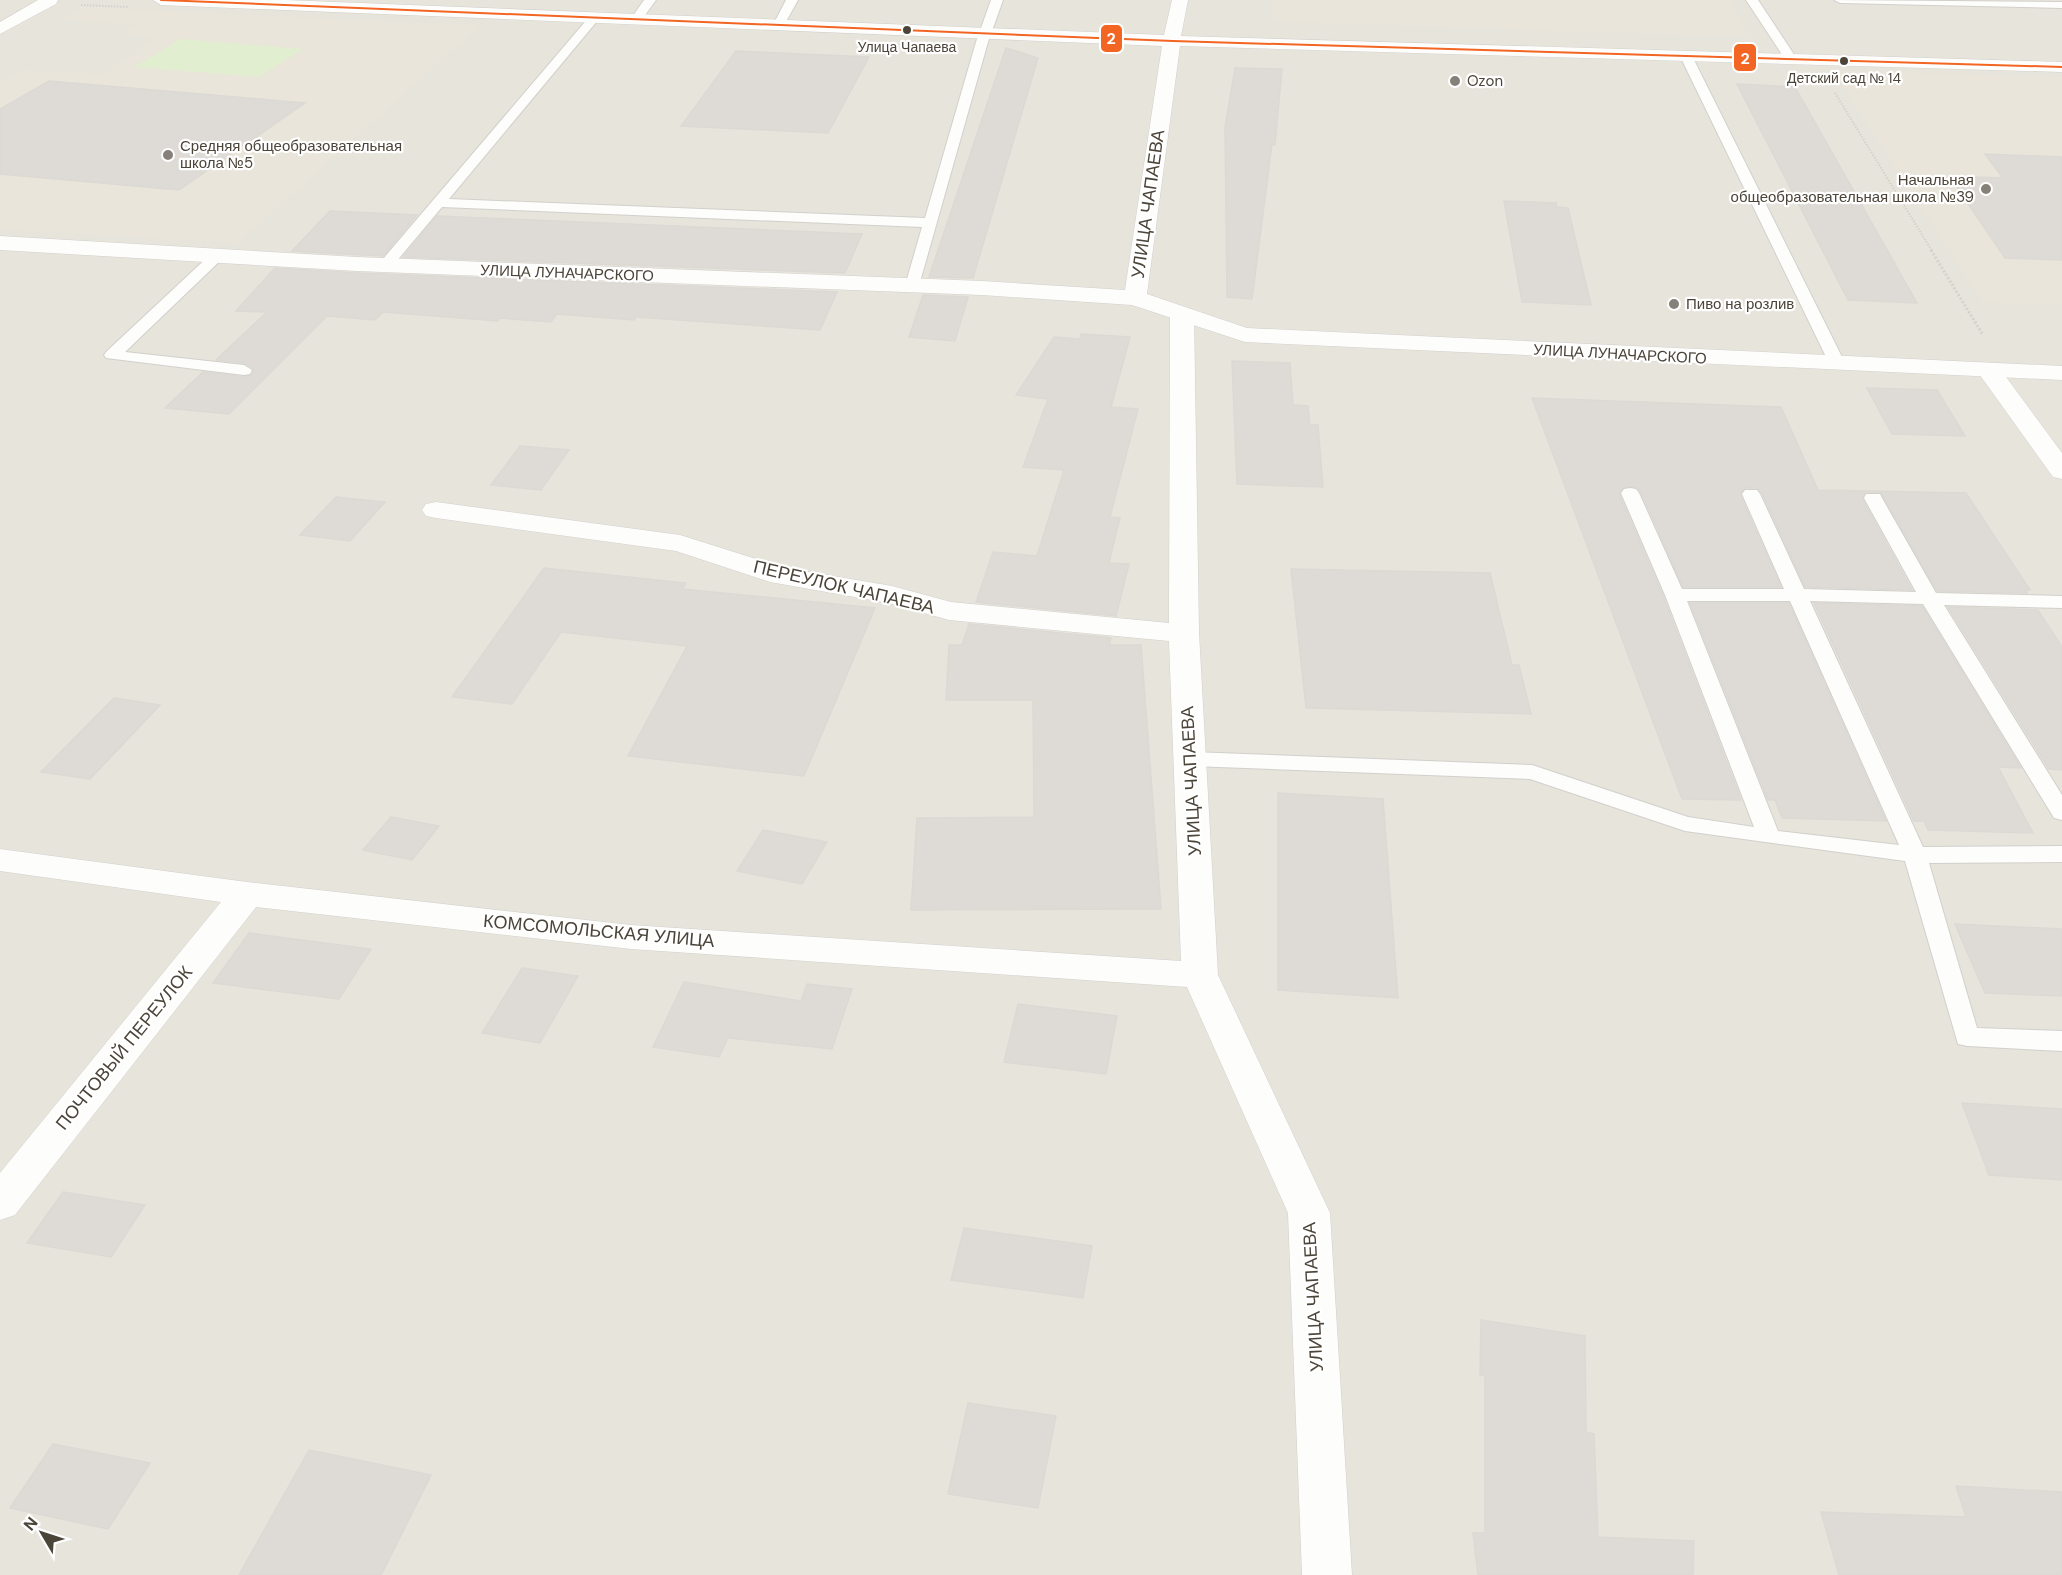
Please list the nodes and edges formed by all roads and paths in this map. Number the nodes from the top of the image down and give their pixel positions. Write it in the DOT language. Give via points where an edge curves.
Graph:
graph roads {
  1 [pos="50,0"];
  2 [pos="161,0"];
  3 [pos="650,0"];
  4 [pos="792,0"];
  5 [pos="997,0"];
  6 [pos="1180,0"];
  7 [pos="1752,0"];
  8 [pos="1831,0"];
  9 [pos="1840,0"];
  10 [pos="2062,5"];
  11 [pos="594,18"];
  12 [pos="636,20"];
  13 [pos="779,25"];
  14 [pos="0,29"];
  15 [pos="984,33"];
  16 [pos="1173,41"];
  17 [pos="1686,56"];
  18 [pos="1791,59"];
  19 [pos="1815,60"];
  20 [pos="2062,67"];
  21 [pos="438,203"];
  22 [pos="931,223"];
  23 [pos="0,243"];
  24 [pos="217,256"];
  25 [pos="386,266"];
  26 [pos="913,286"];
  27 [pos="1135,298"];
  28 [pos="1182,315"];
  29 [pos="1837,363"];
  30 [pos="244,370"];
  31 [pos="1997,371"];
  32 [pos="2062,373"];
  33 [pos="2062,471"];
  34 [pos="1630,493"];
  35 [pos="1750,494"];
  36 [pos="1873,498"];
  37 [pos="436,510"];
  38 [pos="1675,595"];
  39 [pos="1797,595"];
  40 [pos="1930,599"];
  41 [pos="2062,602"];
  42 [pos="1184,633"];
  43 [pos="1191,759"];
  44 [pos="2062,813"];
  45 [pos="1769,837"];
  46 [pos="2062,854"];
  47 [pos="1915,855"];
  48 [pos="0,860"];
  49 [pos="247,894"];
  50 [pos="1200,975"];
  51 [pos="2062,1041"];
  52 [pos="0,1203"];
  53 [pos="1327,1575"];
  1 -- 14 [label="street"];
  2 -- 11 [label="street"];
  3 -- 12 [label="lane"];
  4 -- 13 [label="lane"];
  5 -- 15 [label="lane"];
  6 -- 16 [label="street, УЛИЦА ЧАПАЕВА"];
  7 -- 18 [label="lane"];
  8 -- 9 [label="lane"];
  9 -- 10 [label="lane"];
  11 -- 12 [label="street"];
  11 -- 21 [label="lane"];
  12 -- 13 [label="street"];
  13 -- 15 [label="street"];
  15 -- 16 [label="street"];
  15 -- 22 [label="lane"];
  16 -- 17 [label="street"];
  16 -- 27 [label="street, УЛИЦА ЧАПАЕВА"];
  17 -- 18 [label="street"];
  17 -- 29 [label="lane"];
  18 -- 19 [label="street"];
  19 -- 20 [label="street"];
  19 -- 31 [label="path"];
  21 -- 22 [label="lane"];
  21 -- 25 [label="lane"];
  22 -- 26 [label="lane"];
  23 -- 24 [label="street, УЛИЦА ЛУНАЧАРСКОГО"];
  24 -- 25 [label="street, УЛИЦА ЛУНАЧАРСКОГО"];
  24 -- 30 [label="lane" via="112,355"];
  25 -- 26 [label="street, УЛИЦА ЛУНАЧАРСКОГО"];
  26 -- 27 [label="street, УЛИЦА ЛУНАЧАРСКОГО"];
  27 -- 28 [label="street, УЛИЦА ЧАПАЕВА"];
  28 -- 29 [label="street, УЛИЦА ЛУНАЧАРСКОГО" via="1245,335"];
  28 -- 42 [label="street, УЛИЦА ЧАПАЕВА"];
  29 -- 31 [label="street, УЛИЦА ЛУНАЧАРСКОГО"];
  31 -- 32 [label="street, УЛИЦА ЛУНАЧАРСКОГО"];
  31 -- 33 [label="street"];
  34 -- 38 [label="lane"];
  35 -- 39 [label="lane"];
  36 -- 40 [label="lane"];
  37 -- 42 [label="street, ПЕРЕУЛОК ЧАПАЕВА" via="680,543 780,576 892,595 949,611"];
  38 -- 39 [label="lane"];
  38 -- 45 [label="lane"];
  39 -- 40 [label="lane"];
  39 -- 47 [label="lane"];
  40 -- 41 [label="lane"];
  40 -- 44 [label="lane"];
  42 -- 43 [label="street, УЛИЦА ЧАПАЕВА"];
  43 -- 45 [label="lane" via="1532,772 1686,824"];
  43 -- 50 [label="street, УЛИЦА ЧАПАЕВА"];
  45 -- 47 [label="lane"];
  46 -- 47 [label="lane"];
  47 -- 51 [label="lane" via="1967,1037"];
  48 -- 49 [label="street, КОМСОМОЛЬСКАЯ УЛИЦА"];
  49 -- 50 [label="street, КОМСОМОЛЬСКАЯ УЛИЦА" via="631,937"];
  49 -- 52 [label="street, ПОЧТОВЫЙ ПЕРЕУЛОК"];
  50 -- 53 [label="street, УЛИЦА ЧАПАЕВА" via="1309,1213"];
}
